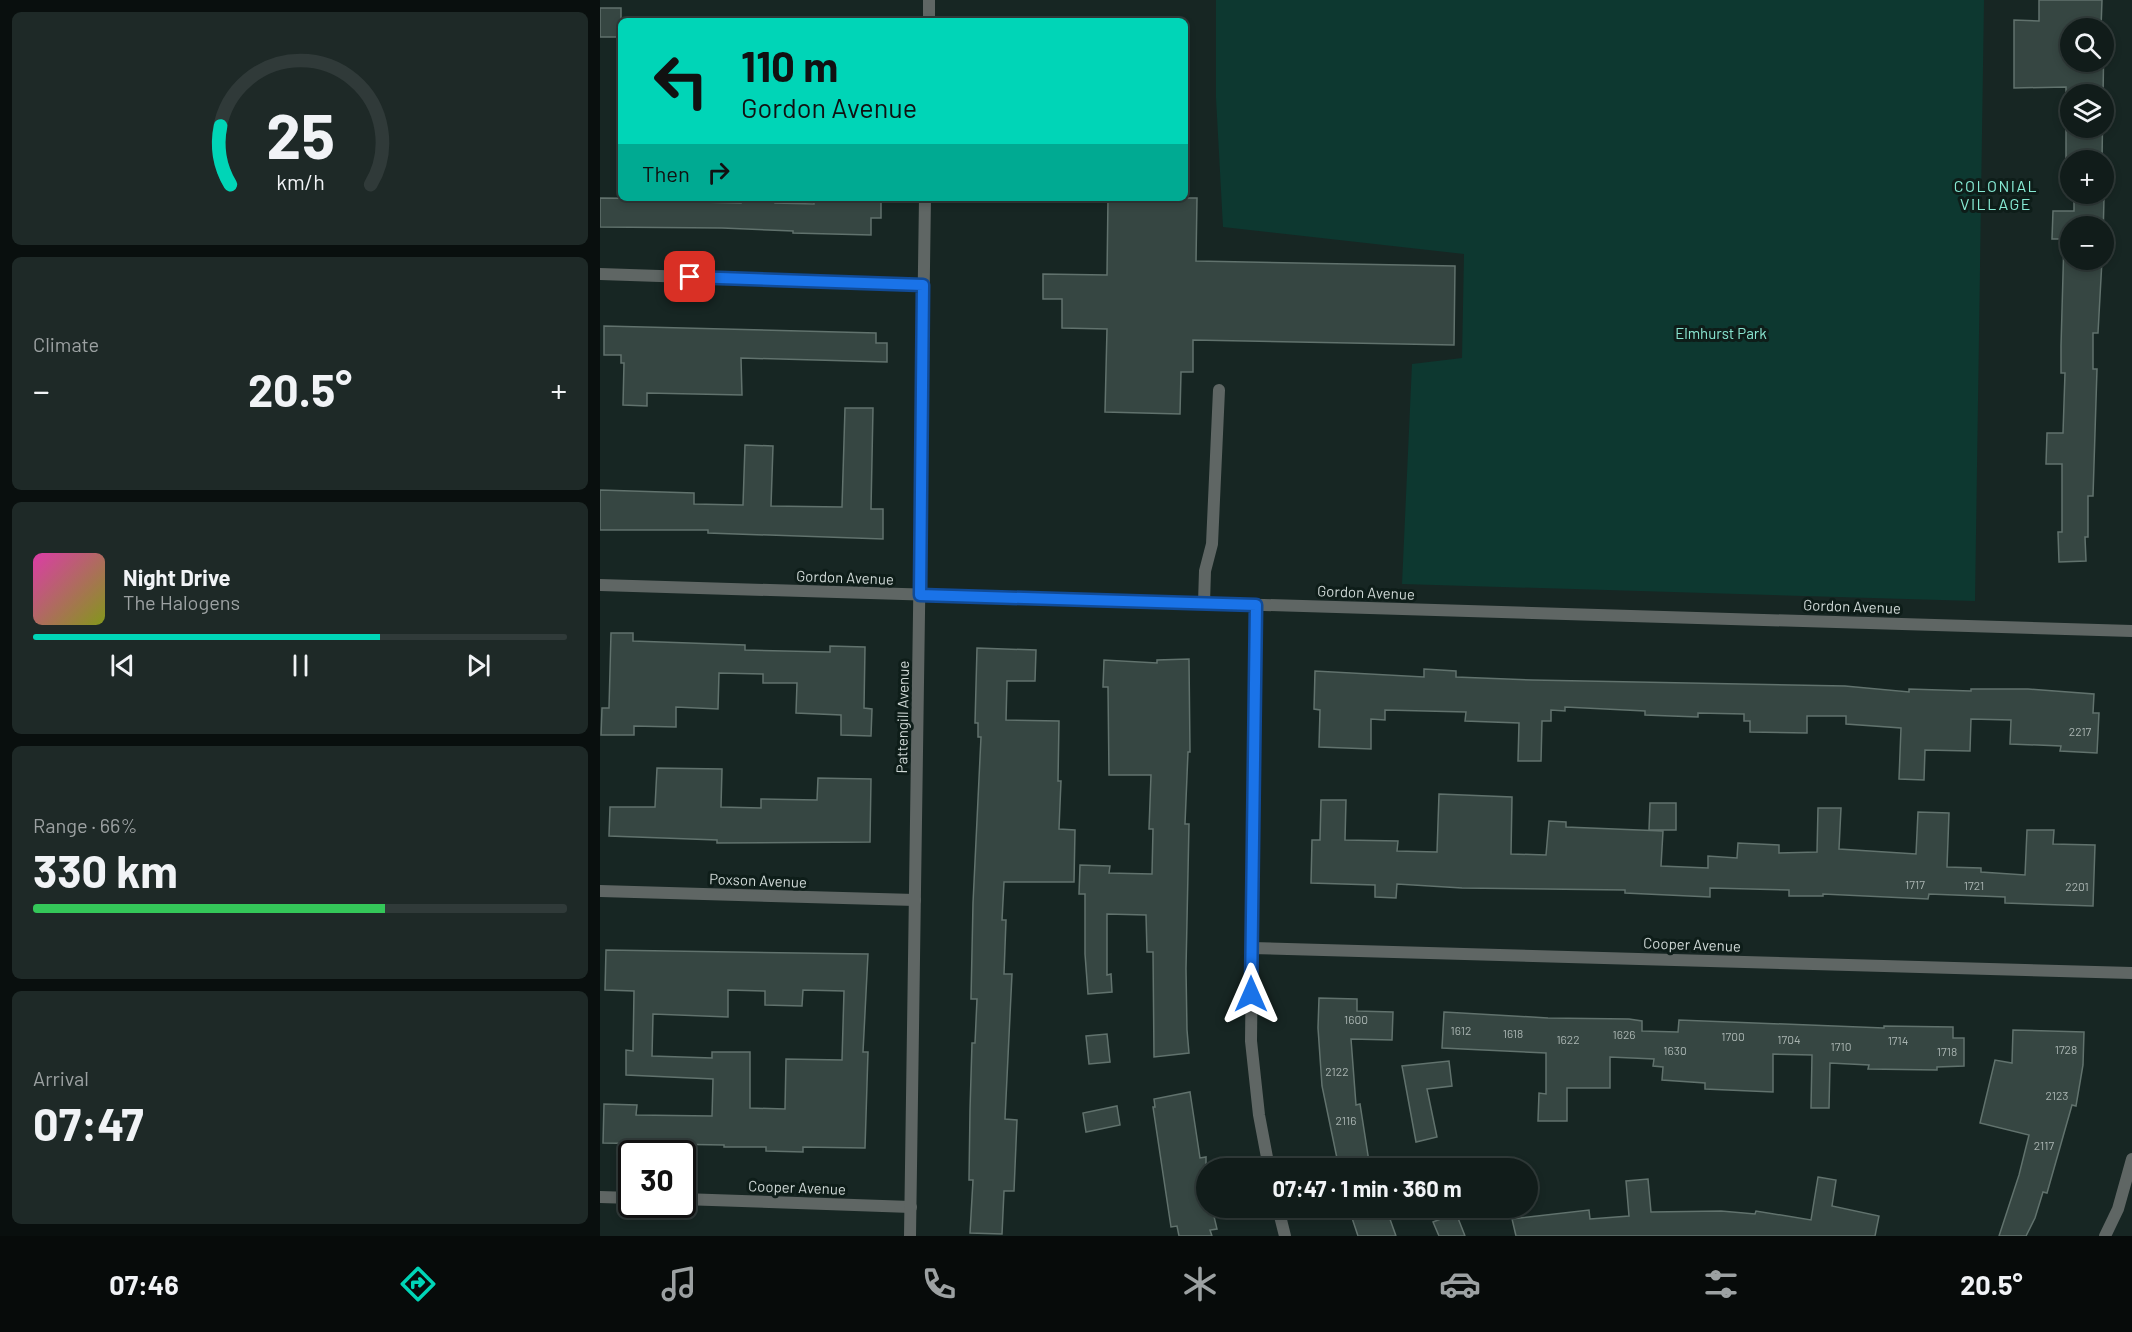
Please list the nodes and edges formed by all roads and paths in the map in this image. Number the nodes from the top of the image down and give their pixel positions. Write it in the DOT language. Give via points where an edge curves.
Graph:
graph roads {
  1 [pos="929,0"];
  2 [pos="929,18"];
  3 [pos="925,201"];
  4 [pos="600,274"];
  5 [pos="923,285"];
  6 [pos="1220,390"];
  7 [pos="600,585"];
  8 [pos="920,595"];
  9 [pos="1204,603"];
  10 [pos="1256,605"];
  11 [pos="2132,631"];
  12 [pos="600,891"];
  13 [pos="915,900"];
  14 [pos="1251,948"];
  15 [pos="2132,973"];
  16 [pos="1267,1158"];
  17 [pos="2132,1159"];
  18 [pos="600,1197"];
  19 [pos="618,1198"];
  20 [pos="696,1199"];
  21 [pos="911,1207"];
  22 [pos="1280,1218"];
  23 [pos="910,1236"];
  24 [pos="1285,1236"];
  25 [pos="2105,1236"];
  1 -- 2 [label="street"];
  3 -- 5 [label="street, Pattengill Avenue"];
  4 -- 5 [label="street"];
  5 -- 8 [label="street, Pattengill Avenue"];
  6 -- 9 [label="street" via="1212,544 1205,571"];
  7 -- 8 [label="street, Gordon Avenue"];
  8 -- 9 [label="street, Gordon Avenue"];
  8 -- 13 [label="street, Pattengill Avenue"];
  9 -- 10 [label="street, Gordon Avenue"];
  10 -- 11 [label="street, Gordon Avenue"];
  10 -- 14 [label="street"];
  12 -- 13 [label="street, Poxson Avenue"];
  13 -- 21 [label="street, Pattengill Avenue"];
  14 -- 15 [label="street, Cooper Avenue"];
  14 -- 16 [label="street" via="1251,1041"];
  17 -- 25 [label="street" via="2118,1209"];
  18 -- 19 [label="street"];
  20 -- 21 [label="street, Cooper Avenue"];
  21 -- 23 [label="street, Pattengill Avenue"];
  22 -- 24 [label="street"];
}
